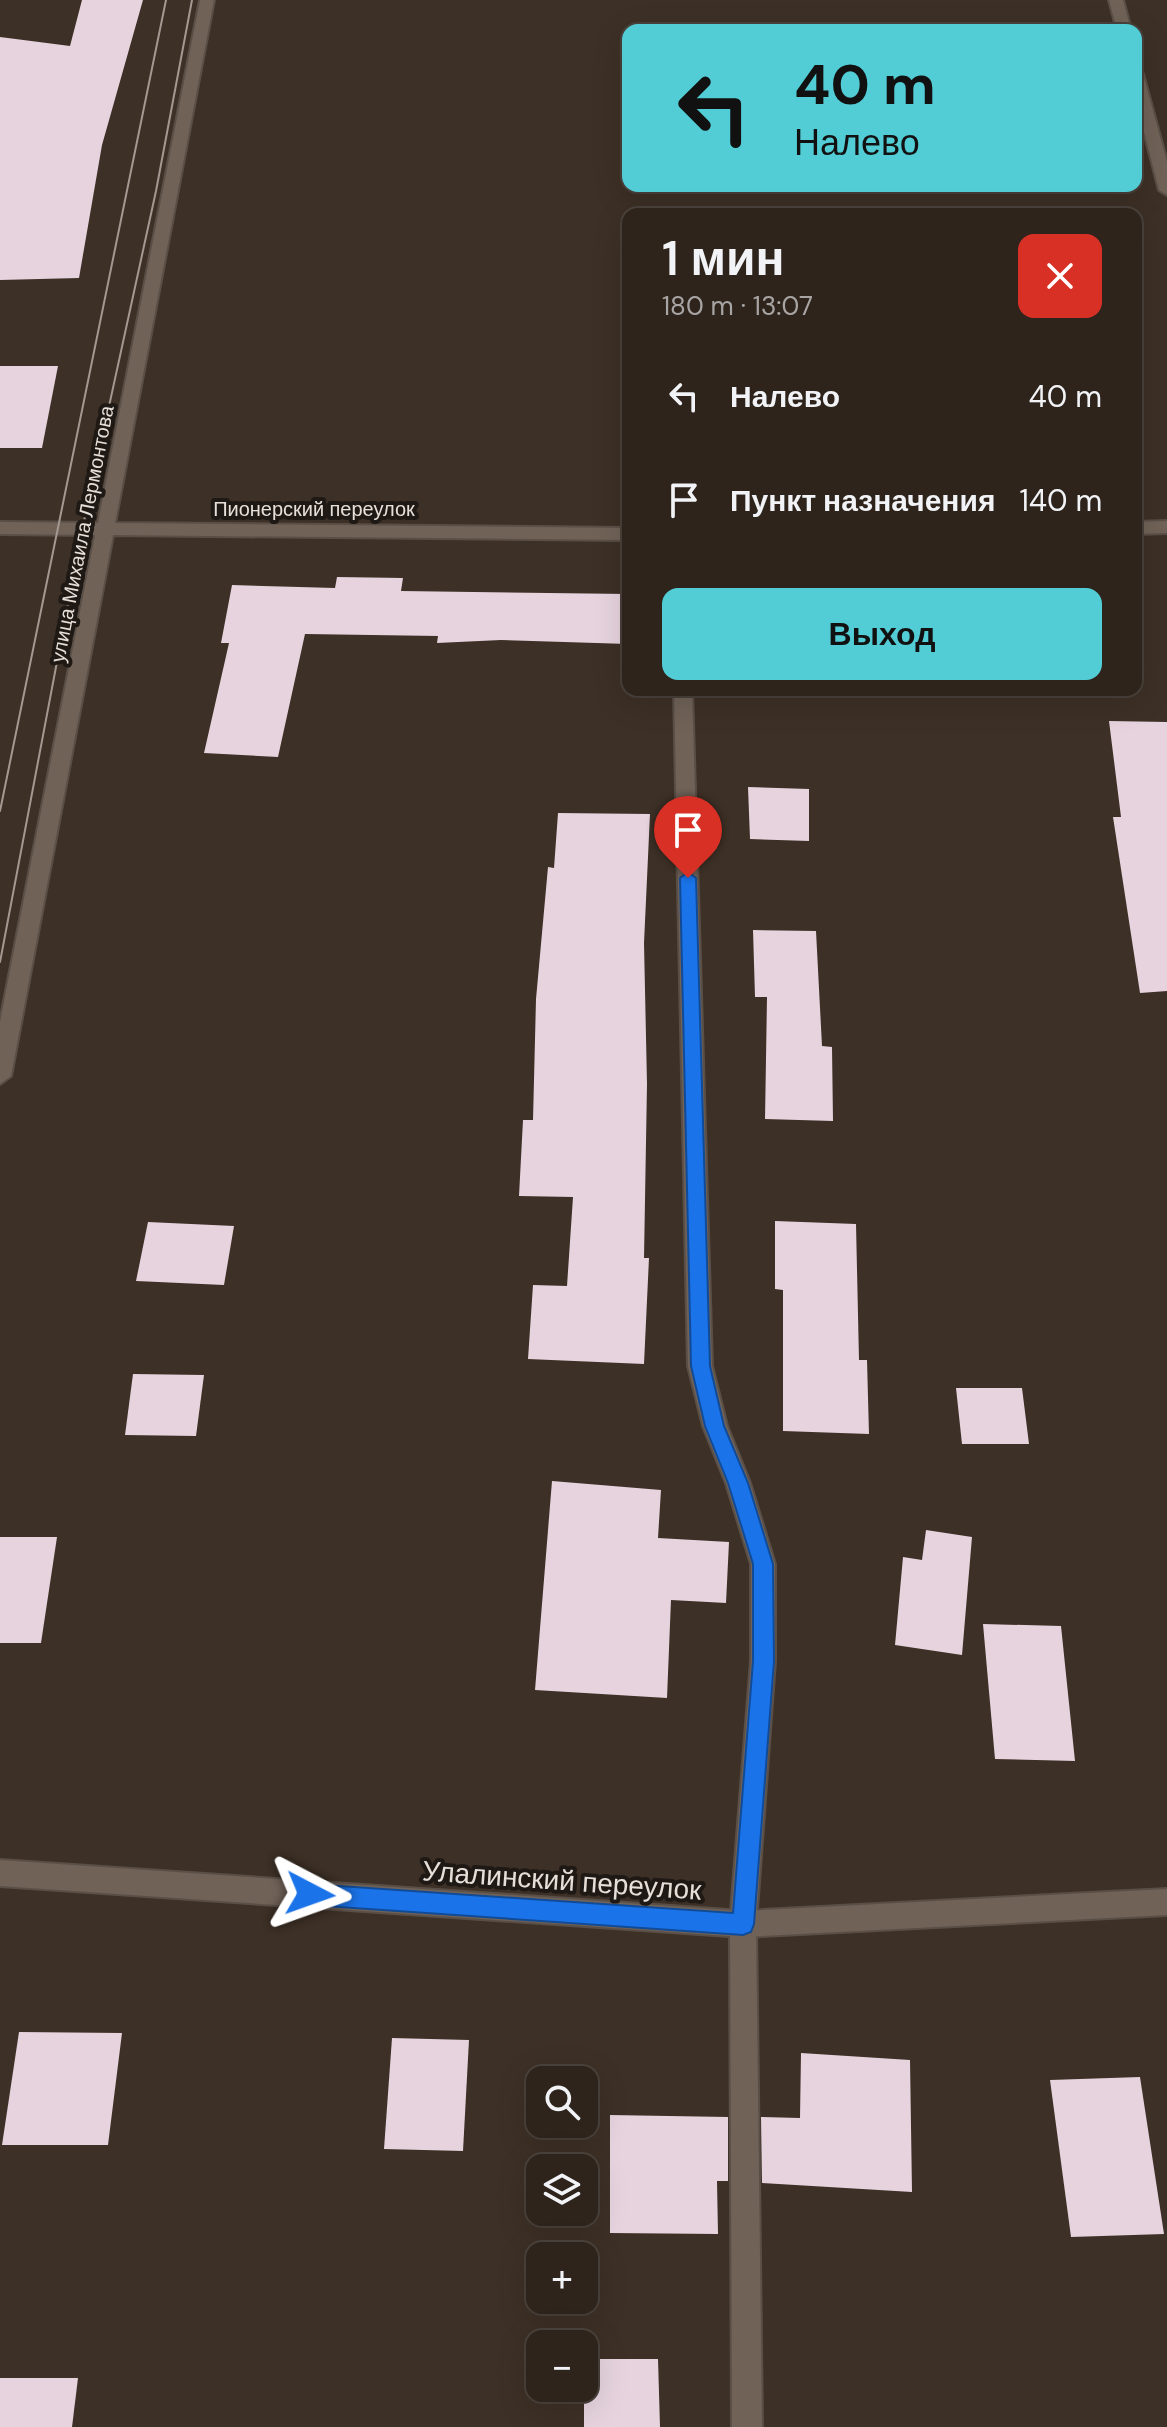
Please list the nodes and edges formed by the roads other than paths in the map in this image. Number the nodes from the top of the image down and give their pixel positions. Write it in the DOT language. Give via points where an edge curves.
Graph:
graph roads {
  1 [pos="207,0"];
  2 [pos="1116,0"];
  3 [pos="1122,24"];
  4 [pos="1142,96"];
  5 [pos="1167,190"];
  6 [pos="1167,527"];
  7 [pos="0,528"];
  8 [pos="1142,528"];
  9 [pos="106,529"];
  10 [pos="622,534"];
  11 [pos="683,696"];
  12 [pos="0,1076"];
  13 [pos="0,1873"];
  14 [pos="1167,1902"];
  15 [pos="743,1924"];
  16 [pos="747,2427"];
  1 -- 9 [label="street, улица Михаила Лермонтова"];
  2 -- 3 [label="street"];
  4 -- 5 [label="street"];
  6 -- 8 [label="street"];
  7 -- 9 [label="street, Пионерский переулок"];
  9 -- 10 [label="street, Пионерский переулок"];
  9 -- 12 [label="street, улица Михаила Лермонтова"];
  11 -- 15 [label="street" via="700,1366 763,1564 763,1661"];
  13 -- 15 [label="street, Улалинский переулок"];
  14 -- 15 [label="street, Улалинский переулок"];
  15 -- 16 [label="street"];
}
